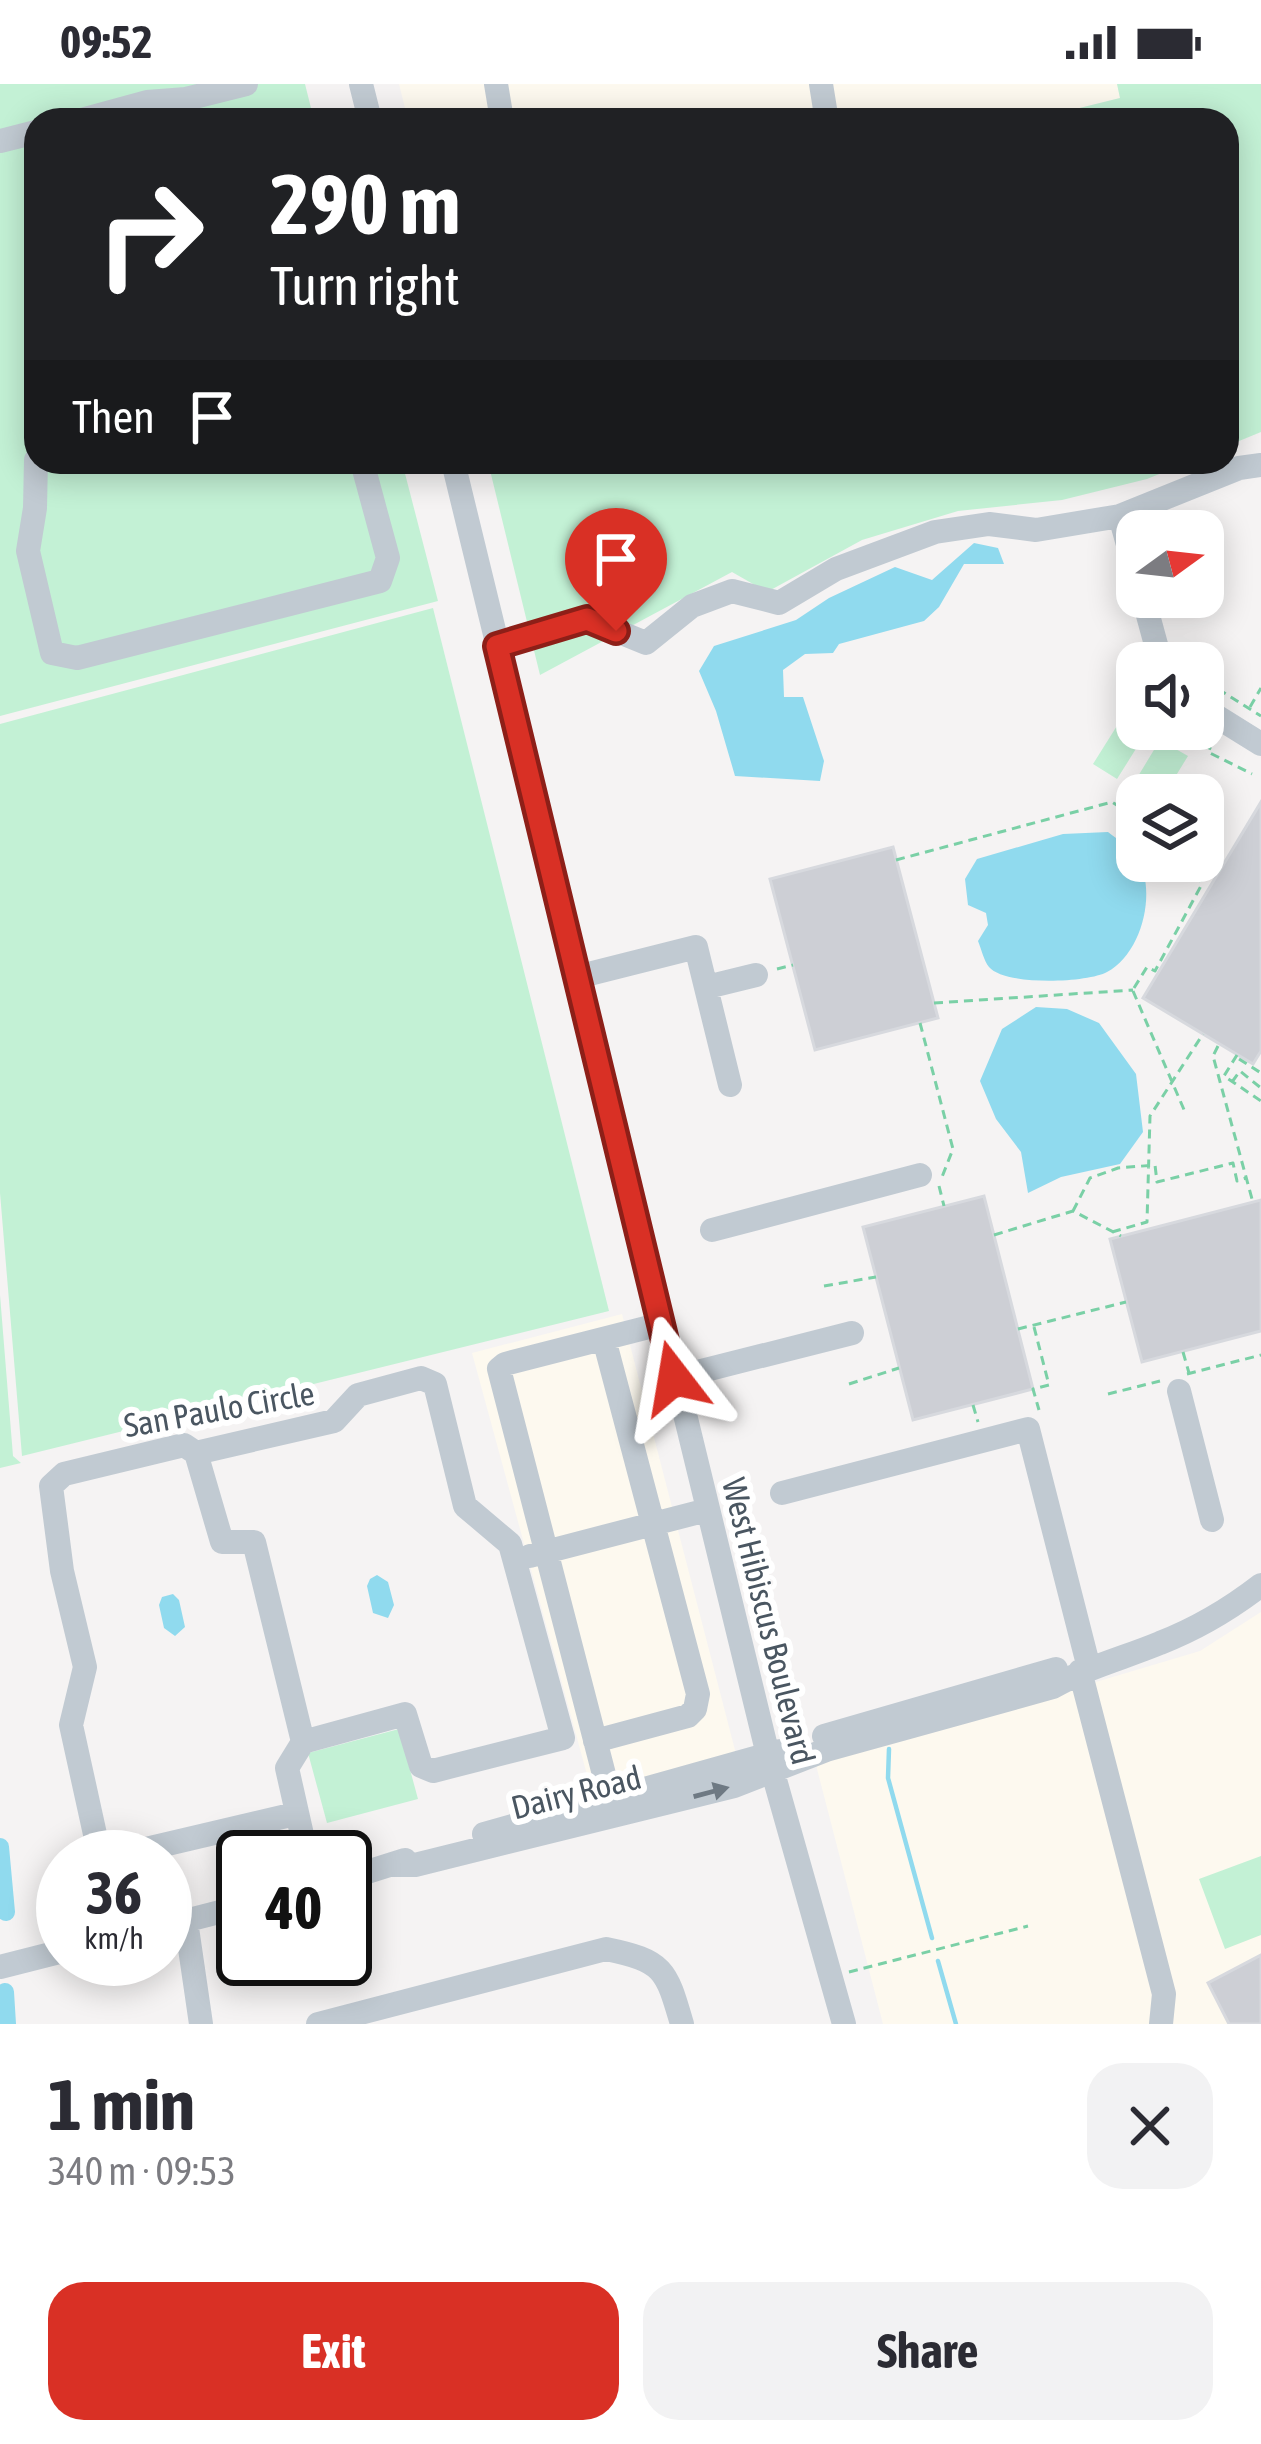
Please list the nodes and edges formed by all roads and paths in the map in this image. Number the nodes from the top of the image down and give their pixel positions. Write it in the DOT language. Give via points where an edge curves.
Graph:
graph roads {
  1 [pos="229,86"];
  2 [pos="156,93"];
  3 [pos="117,108"];
  4 [pos="35,474"];
  5 [pos="365,474"];
  6 [pos="456,474"];
  7 [pos="1224,474"];
  8 [pos="1135,510"];
  9 [pos="1116,517"];
  10 [pos="497,646"];
  11 [pos="1261,688"];
  12 [pos="1224,702"];
  13 [pos="1249,708"];
  14 [pos="1224,711"];
  15 [pos="1261,716"];
  16 [pos="1261,744"];
  17 [pos="1209,750"];
  18 [pos="1252,774"];
  19 [pos="1116,805"];
  20 [pos="896,860"];
  21 [pos="1201,882"];
  22 [pos="757,975"];
  23 [pos="577,977"];
  24 [pos="707,987"];
  25 [pos="1132,990"];
  26 [pos="934,1003"];
  27 [pos="920,1023"];
  28 [pos="1203,1034"];
  29 [pos="1218,1046"];
  30 [pos="1261,1073"];
  31 [pos="1231,1083"];
  32 [pos="1173,1084"];
  33 [pos="730,1085"];
  34 [pos="1261,1088"];
  35 [pos="1261,1101"];
  36 [pos="1185,1112"];
  37 [pos="1149,1166"];
  38 [pos="920,1175"];
  39 [pos="1246,1178"];
  40 [pos="1252,1199"];
  41 [pos="944,1206"];
  42 [pos="1073,1211"];
  43 [pos="712,1230"];
  44 [pos="1112,1232"];
  45 [pos="994,1235"];
  46 [pos="1121,1236"];
  47 [pos="876,1276"];
  48 [pos="824,1286"];
  49 [pos="1126,1301"];
  50 [pos="661,1324"];
  51 [pos="1034,1325"];
  52 [pos="1018,1329"];
  53 [pos="852,1333"];
  54 [pos="604,1339"];
  55 [pos="899,1368"];
  56 [pos="674,1378"];
  57 [pos="849,1384"];
  58 [pos="1179,1391"];
  59 [pos="1040,1413"];
  60 [pos="196,1453"];
  61 [pos="782,1492"];
  62 [pos="707,1510"];
  63 [pos="1213,1520"];
  64 [pos="653,1524"];
  65 [pos="545,1552"];
  66 [pos="514,1560"];
  67 [pos="1261,1586"];
  68 [pos="1085,1669"];
  69 [pos="596,1741"];
  70 [pos="303,1742"];
  71 [pos="771,1764"];
  72 [pos="613,1807"];
  73 [pos="296,1814"];
  74 [pos="94,1830"];
  75 [pos="300,1830"];
  76 [pos="192,1838"];
  77 [pos="372,1871"];
  78 [pos="1028,1926"];
  79 [pos="36,1958"];
  80 [pos="192,1966"];
  81 [pos="0,1967"];
  82 [pos="830,1977"];
  83 [pos="201,2024"];
  84 [pos="318,2024"];
  85 [pos="682,2024"];
  86 [pos="844,2024"];
  87 [pos="1161,2024"];
  1 -- 2 [label="street"];
  2 -- 3 [label="street"];
  4 -- 5 [label="street" via="29,569 52,653 77,658 380,581 388,558"];
  6 -- 10 [label="street, West Hibiscus Boulevard"];
  7 -- 8 [label="street"];
  9 -- 10 [label="street" via="1036,530 989,524 935,532 836,568 778,603 731,591 692,606 646,643 587,619"];
  10 -- 23 [label="street, West Hibiscus Boulevard"];
  11 -- 13 [label="path"];
  12 -- 13 [label="path"];
  13 -- 15 [label="path"];
  14 -- 16 [label="street"];
  17 -- 18 [label="path"];
  19 -- 20 [label="path"];
  21 -- 25 [label="path" via="1154,970 1147,967"];
  22 -- 24 [label="street"];
  23 -- 24 [label="street" via="696,947"];
  23 -- 50 [label="street, West Hibiscus Boulevard"];
  24 -- 33 [label="street"];
  25 -- 26 [label="path"];
  25 -- 32 [label="path"];
  27 -- 41 [label="path" via="952,1149 939,1187"];
  28 -- 32 [label="path"];
  29 -- 39 [label="path"];
  30 -- 31 [label="path" via="1237,1057 1224,1076"];
  31 -- 34 [label="path" via="1240,1071"];
  31 -- 35 [label="path"];
  32 -- 36 [label="path"];
  32 -- 37 [label="path" via="1150,1116"];
  37 -- 39 [label="path" via="1157,1182 1233,1163 1237,1180"];
  37 -- 42 [label="path" via="1090,1178"];
  37 -- 44 [label="path" via="1147,1222"];
  38 -- 43 [label="street"];
  39 -- 40 [label="path"];
  42 -- 44 [label="path"];
  42 -- 45 [label="path"];
  44 -- 46 [label="path"];
  47 -- 48 [label="path"];
  49 -- 51 [label="path"];
  50 -- 54 [label="street"];
  50 -- 56 [label="street, West Hibiscus Boulevard"];
  51 -- 52 [label="path"];
  51 -- 59 [label="path" via="1049,1385 1033,1389"];
  53 -- 56 [label="street"];
  54 -- 64 [label="street"];
  54 -- 65 [label="street" via="499,1369"];
  55 -- 57 [label="path"];
  56 -- 62 [label="street, West Hibiscus Boulevard"];
  58 -- 63 [label="street"];
  60 -- 66 [label="street, San Paulo Circle" via="334,1421 358,1395 421,1378 435,1384 465,1506 510,1544"];
  60 -- 70 [label="street" via="222,1542 254,1542"];
  60 -- 74 [label="street, San Paulo Circle" via="184,1445 64,1474 51,1486 85,1667 71,1725"];
  61 -- 68 [label="street" via="1028,1429"];
  62 -- 64 [label="street"];
  62 -- 71 [label="street, West Hibiscus Boulevard"];
  64 -- 65 [label="street"];
  64 -- 69 [label="street" via="697,1703 688,1716"];
  65 -- 66 [label="street"];
  65 -- 69 [label="street"];
  66 -- 70 [label="street, San Paulo Circle" via="563,1738 434,1771 421,1766 405,1714"];
  67 -- 68 [label="street, Dairy Road" via="1162,1643"];
  68 -- 71 [label="street, Dairy Road" via="1055,1669 855,1725"];
  68 -- 87 [label="street" via="1164,1994"];
  69 -- 72 [label="street"];
  70 -- 73 [label="street" via="287,1768"];
  71 -- 72 [label="street, Dairy Road"];
  71 -- 82 [label="street, West Hibiscus Boulevard"];
  72 -- 77 [label="street, Dairy Road"];
  73 -- 75 [label="street"];
  73 -- 76 [label="street"];
  78 -- 82 [label="path"];
  79 -- 81 [label="street"];
  80 -- 83 [label="street"];
  82 -- 86 [label="street, West Hibiscus Boulevard"];
  84 -- 85 [label="street" via="606,1949 647,1958 670,1984"];
}
